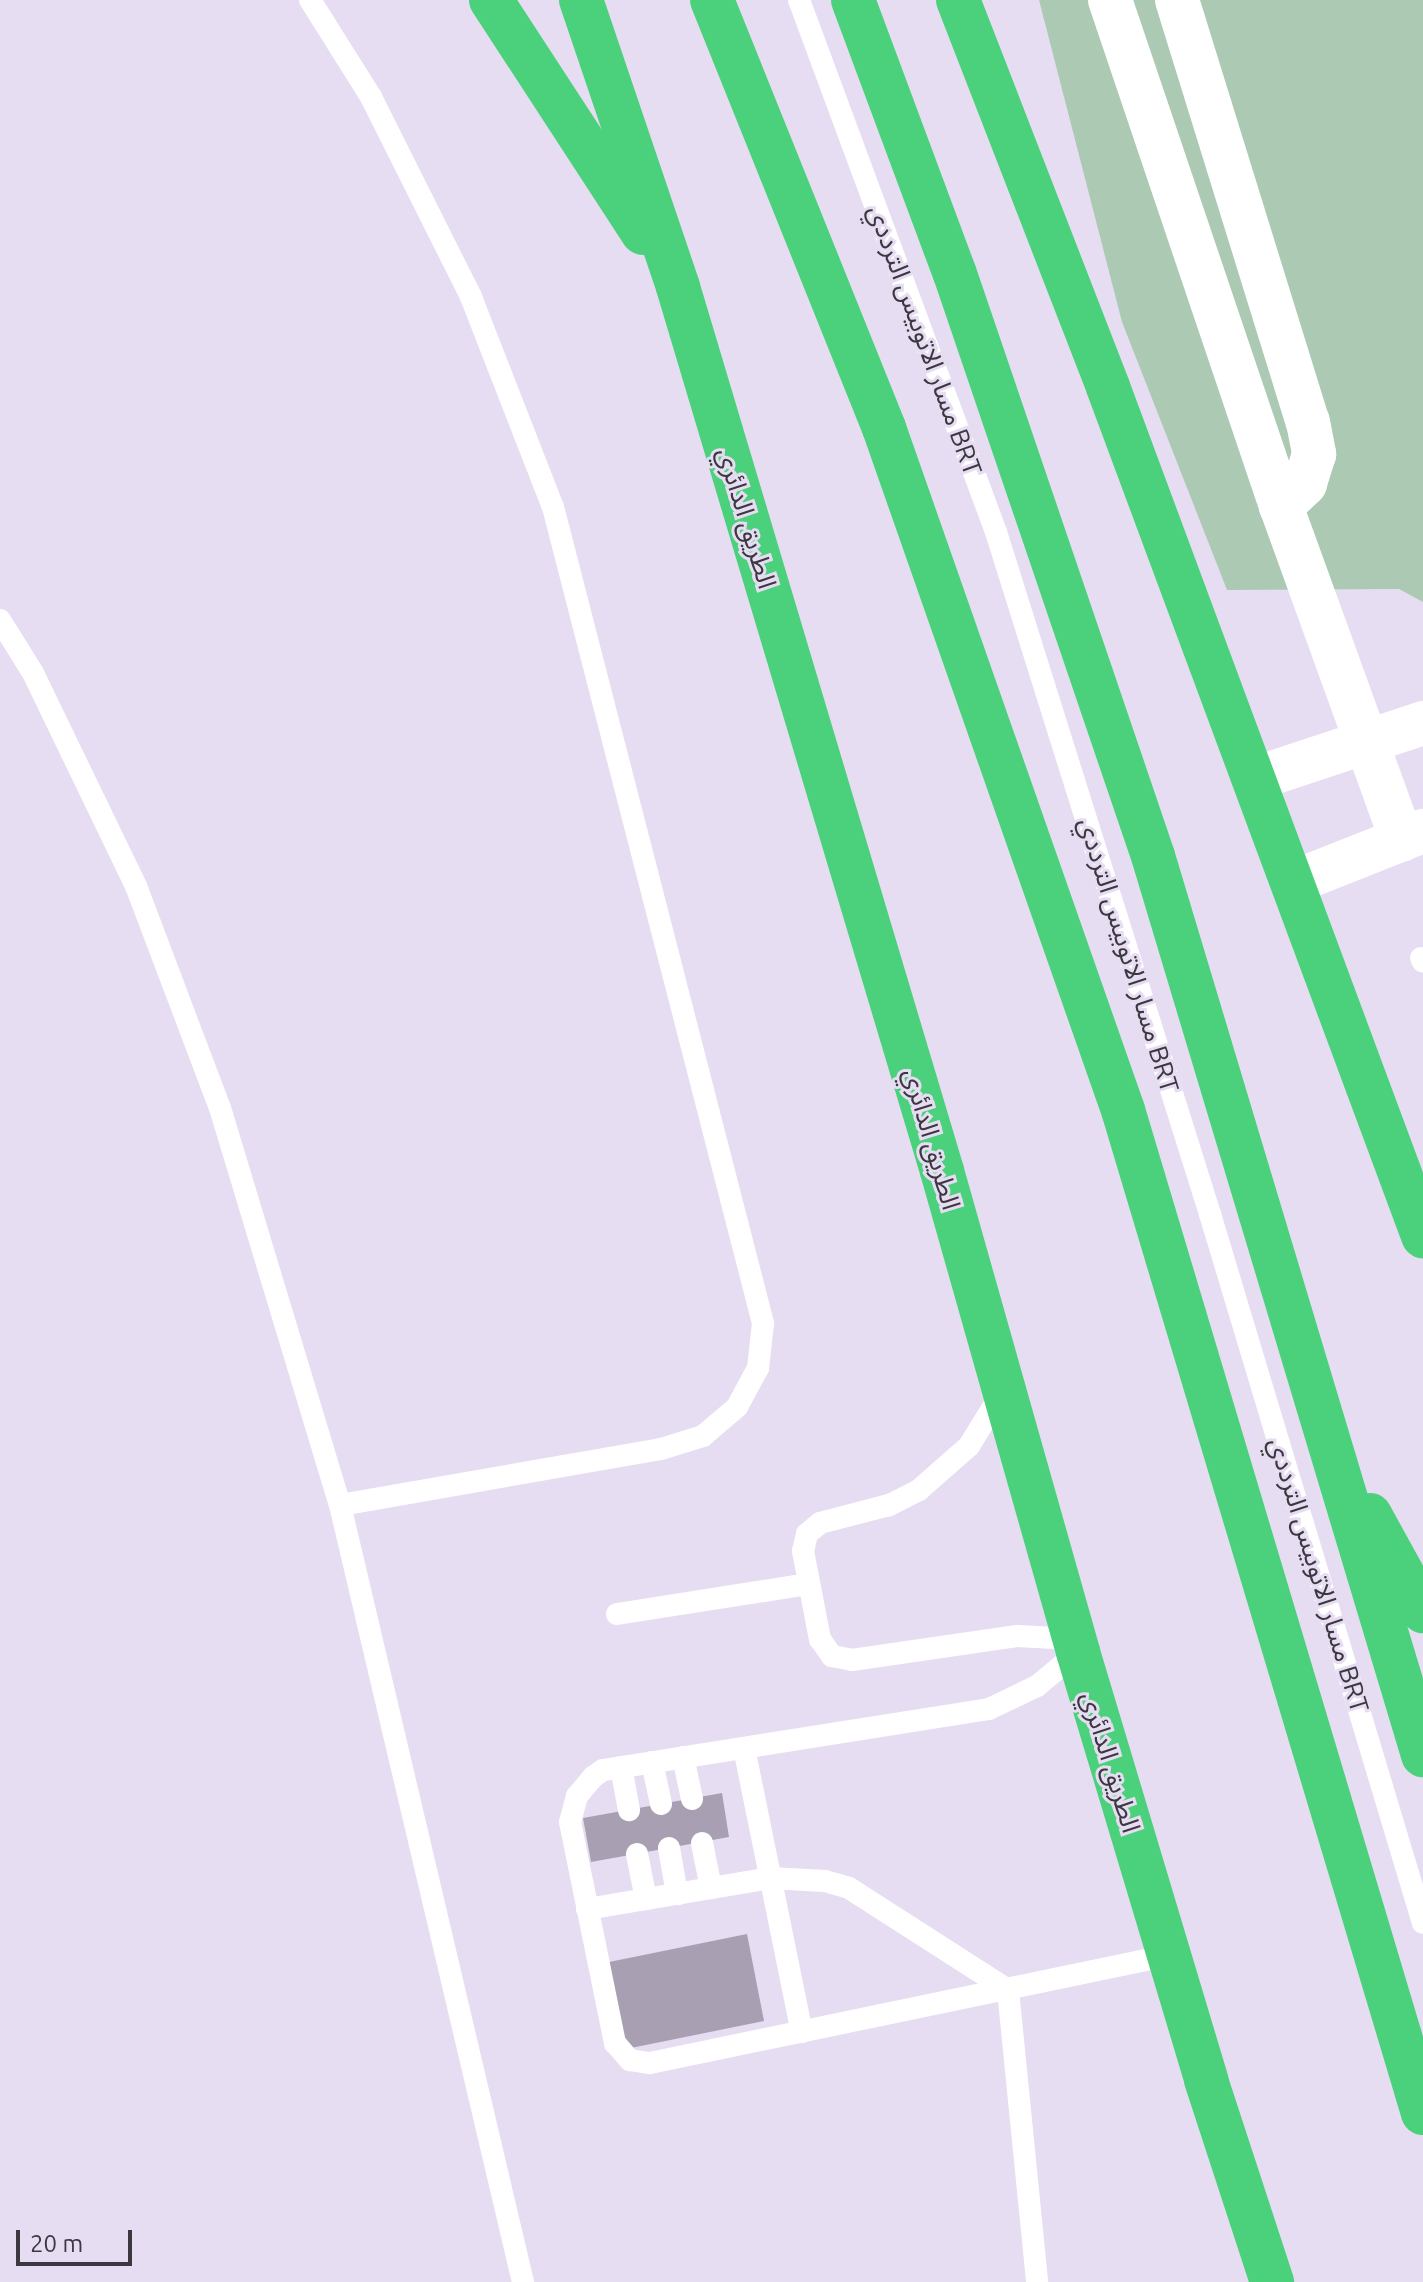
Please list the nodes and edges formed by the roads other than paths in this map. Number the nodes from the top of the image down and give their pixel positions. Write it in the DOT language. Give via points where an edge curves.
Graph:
graph roads {
  1 [pos="310,0"];
  2 [pos="491,0"];
  3 [pos="581,0"];
  4 [pos="712,0"];
  5 [pos="799,0"];
  6 [pos="853,0"];
  7 [pos="958,0"];
  8 [pos="1110,0"];
  9 [pos="1177,0"];
  10 [pos="678,287"];
  11 [pos="1281,506"];
  12 [pos="0,620"];
  13 [pos="1423,723"];
  14 [pos="1366,745"];
  15 [pos="1254,779"];
  16 [pos="1412,836"];
  17 [pos="1294,882"];
  18 [pos="1423,1236"];
  19 [pos="1003,1390"];
  20 [pos="1330,1444"];
  21 [pos="340,1505"];
  22 [pos="809,1584"];
  23 [pos="1423,1611"];
  24 [pos="617,1614"];
  25 [pos="1076,1646"];
  26 [pos="744,1748"];
  27 [pos="1423,1755"];
  28 [pos="683,1757"];
  29 [pos="652,1762"];
  30 [pos="621,1767"];
  31 [pos="692,1799"];
  32 [pos="661,1804"];
  33 [pos="629,1810"];
  34 [pos="702,1843"];
  35 [pos="669,1848"];
  36 [pos="637,1854"];
  37 [pos="770,1878"];
  38 [pos="711,1888"];
  39 [pos="677,1894"];
  40 [pos="646,1899"];
  41 [pos="587,1909"];
  42 [pos="1423,1923"];
  43 [pos="1170,1955"];
  44 [pos="1008,1990"];
  45 [pos="802,2032"];
  46 [pos="1423,2113"];
  47 [pos="523,2282"];
  48 [pos="1037,2282"];
  49 [pos="1272,2282"];
  1 -- 21 [label="lane" via="371,97 471,297 553,507 763,1323 758,1368 737,1407 703,1436 661,1449"];
  2 -- 10 [label="highway"];
  3 -- 10 [label="highway, الطريق الدائري"];
  4 -- 46 [label="highway" via="884,428 1123,1110"];
  5 -- 42 [label="lane, مسار الاتوبيس الترددي BRT" via="996,532 1210,1214"];
  6 -- 20 [label="highway" via="955,274 1153,856"];
  7 -- 15 [label="highway"];
  8 -- 11 [label="street"];
  9 -- 11 [label="street" via="1310,433 1314,454 1305,484"];
  10 -- 19 [label="highway, الطريق الدائري"];
  11 -- 14 [label="street"];
  12 -- 21 [label="lane" via="33,673 136,886 220,1108"];
  13 -- 14 [label="street"];
  14 -- 15 [label="street"];
  14 -- 16 [label="street"];
  15 -- 17 [label="highway"];
  16 -- 17 [label="street"];
  17 -- 18 [label="highway"];
  19 -- 22 [label="lane" via="969,1446 919,1490 813,1528 803,1542"];
  19 -- 25 [label="highway, الطريق الدائري"];
  20 -- 23 [label="highway"];
  20 -- 27 [label="highway"];
  21 -- 47 [label="lane"];
  22 -- 24 [label="lane"];
  22 -- 25 [label="lane" via="824,1649 841,1660 1017,1636"];
  25 -- 26 [label="lane" via="1037,1686 989,1709"];
  25 -- 43 [label="highway, الطريق الدائري"];
  26 -- 28 [label="lane"];
  26 -- 37 [label="lane"];
  28 -- 29 [label="lane"];
  28 -- 31 [label="lane"];
  29 -- 30 [label="lane"];
  29 -- 32 [label="lane"];
  30 -- 33 [label="lane"];
  30 -- 41 [label="lane" via="593,1777 572,1809"];
  34 -- 38 [label="lane"];
  35 -- 39 [label="lane"];
  36 -- 40 [label="lane"];
  37 -- 38 [label="lane"];
  37 -- 44 [label="lane" via="801,1877 849,1888"];
  37 -- 45 [label="lane"];
  38 -- 39 [label="lane"];
  39 -- 40 [label="lane"];
  40 -- 41 [label="lane"];
  41 -- 45 [label="lane" via="615,2043 630,2060 650,2063"];
  43 -- 44 [label="lane"];
  43 -- 49 [label="highway, الطريق الدائري"];
  44 -- 45 [label="lane"];
  44 -- 48 [label="lane"];
}
